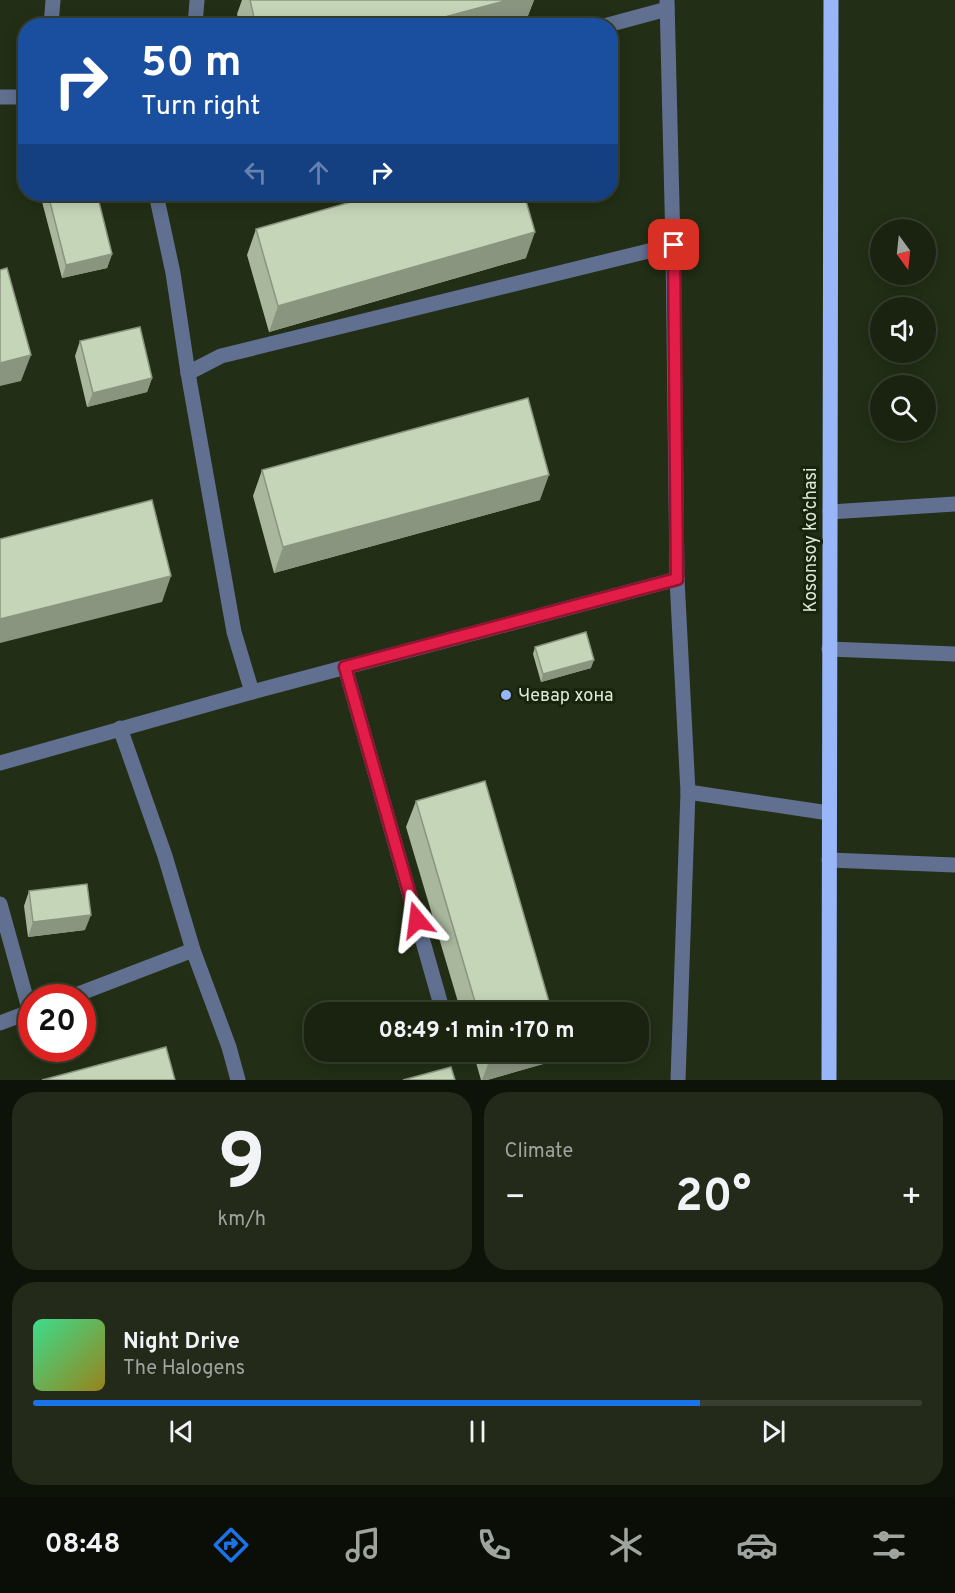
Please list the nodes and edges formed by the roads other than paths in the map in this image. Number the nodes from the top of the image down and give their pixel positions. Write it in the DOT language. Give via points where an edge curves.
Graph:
graph roads {
  1 [pos="53,0"];
  2 [pos="197,0"];
  3 [pos="831,0"];
  4 [pos="667,5"];
  5 [pos="52,18"];
  6 [pos="196,18"];
  7 [pos="618,21"];
  8 [pos="0,97"];
  9 [pos="18,97"];
  10 [pos="158,201"];
  11 [pos="674,245"];
  12 [pos="188,373"];
  13 [pos="955,504"];
  14 [pos="830,512"];
  15 [pos="677,579"];
  16 [pos="829,649"];
  17 [pos="955,654"];
  18 [pos="345,667"];
  19 [pos="252,692"];
  20 [pos="120,728"];
  21 [pos="0,763"];
  22 [pos="688,792"];
  23 [pos="829,813"];
  24 [pos="829,860"];
  25 [pos="955,865"];
  26 [pos="0,904"];
  27 [pos="193,950"];
  28 [pos="23,984"];
  29 [pos="96,987"];
  30 [pos="440,1002"];
  31 [pos="18,1017"];
  32 [pos="0,1023"];
  33 [pos="238,1080"];
  34 [pos="678,1080"];
  35 [pos="829,1080"];
  1 -- 5 [label="lane"];
  2 -- 6 [label="lane"];
  3 -- 14 [label="main road, Kosonsoy ko’chasi"];
  4 -- 7 [label="lane"];
  4 -- 11 [label="lane"];
  8 -- 9 [label="lane"];
  10 -- 12 [label="lane"];
  11 -- 12 [label="lane" via="221,356"];
  11 -- 15 [label="lane"];
  12 -- 19 [label="lane" via="234,632"];
  13 -- 14 [label="lane"];
  14 -- 16 [label="main road, Kosonsoy ko’chasi"];
  15 -- 18 [label="lane"];
  15 -- 22 [label="lane"];
  16 -- 17 [label="lane"];
  16 -- 23 [label="main road, Kosonsoy ko’chasi"];
  18 -- 19 [label="lane"];
  18 -- 30 [label="lane"];
  19 -- 20 [label="lane"];
  20 -- 21 [label="lane"];
  20 -- 27 [label="lane"];
  22 -- 23 [label="lane"];
  22 -- 34 [label="lane"];
  23 -- 24 [label="main road, Kosonsoy ko’chasi"];
  24 -- 25 [label="lane"];
  24 -- 35 [label="main road, Kosonsoy ko’chasi"];
  26 -- 28 [label="lane"];
  27 -- 29 [label="lane"];
  27 -- 33 [label="lane"];
  31 -- 32 [label="lane"];
}
